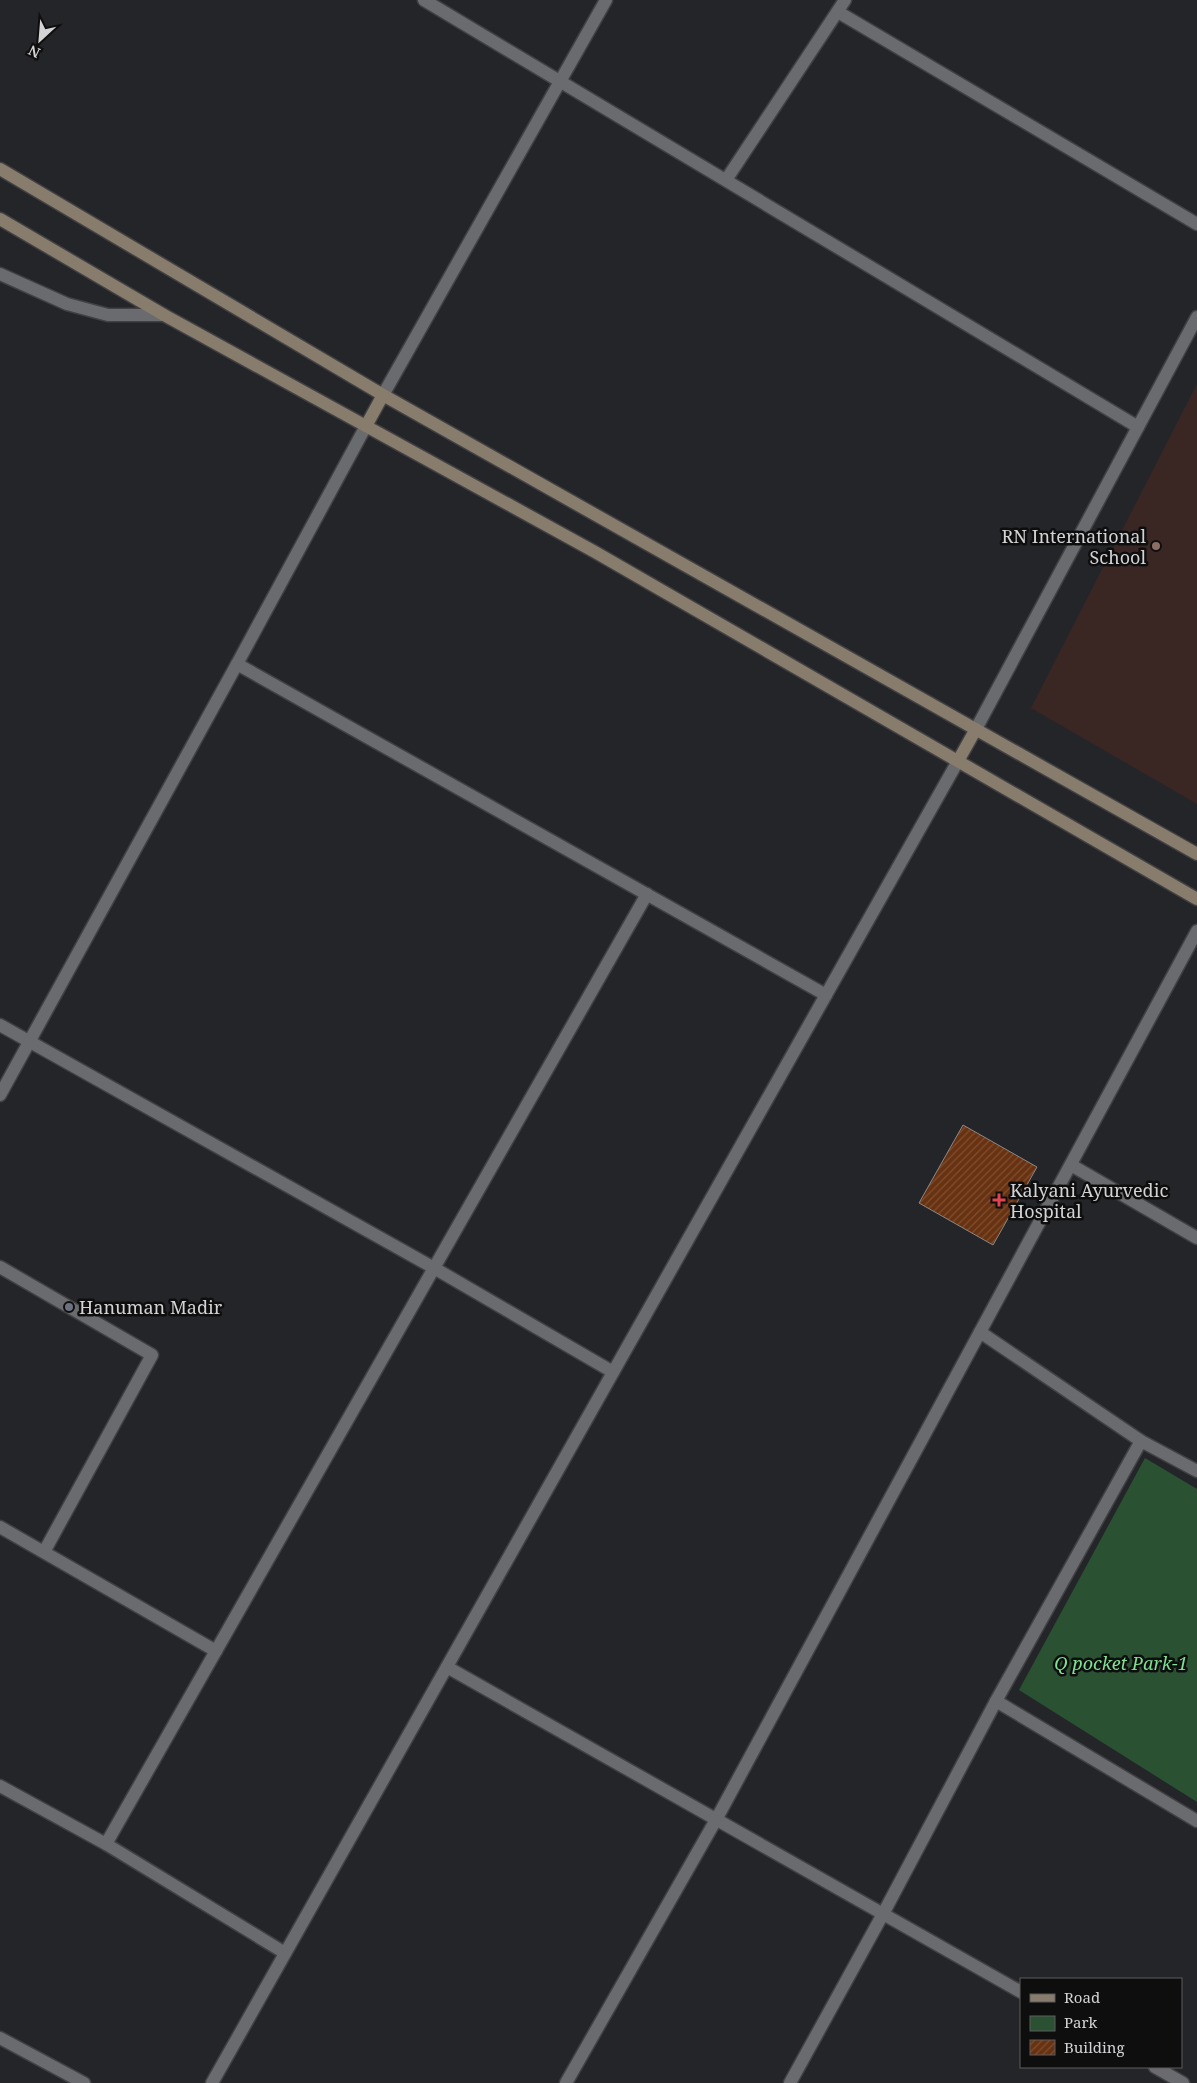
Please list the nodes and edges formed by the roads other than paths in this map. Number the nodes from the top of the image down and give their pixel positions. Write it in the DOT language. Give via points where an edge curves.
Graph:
graph roads {
  1 [pos="424,0"];
  2 [pos="606,0"];
  3 [pos="845,0"];
  4 [pos="838,12"];
  5 [pos="561,81"];
  6 [pos="0,169"];
  7 [pos="726,180"];
  8 [pos="0,219"];
  9 [pos="1197,224"];
  10 [pos="0,274"];
  11 [pos="164,315"];
  12 [pos="1197,317"];
  13 [pos="383,394"];
  14 [pos="366,426"];
  15 [pos="1138,426"];
  16 [pos="237,664"];
  17 [pos="976,729"];
  18 [pos="958,761"];
  19 [pos="1197,854"];
  20 [pos="647,894"];
  21 [pos="1197,899"];
  22 [pos="1197,931"];
  23 [pos="826,995"];
  24 [pos="0,1025"];
  25 [pos="29,1042"];
  26 [pos="0,1095"];
  27 [pos="1071,1165"];
  28 [pos="1197,1238"];
  29 [pos="0,1267"];
  30 [pos="434,1268"];
  31 [pos="980,1332"];
  32 [pos="613,1372"];
  33 [pos="1141,1442"];
  34 [pos="1197,1471"];
  35 [pos="0,1527"];
  36 [pos="44,1552"];
  37 [pos="216,1650"];
  38 [pos="447,1668"];
  39 [pos="996,1701"];
  40 [pos="0,1786"];
  41 [pos="717,1818"];
  42 [pos="1197,1821"];
  43 [pos="106,1844"];
  44 [pos="883,1914"];
  45 [pos="285,1953"];
  46 [pos="1020,1991"];
  47 [pos="0,2038"];
  48 [pos="1156,2068"];
  49 [pos="84,2083"];
  50 [pos="212,2083"];
  51 [pos="566,2083"];
  52 [pos="790,2083"];
  53 [pos="1184,2083"];
  1 -- 5 [label="street"];
  2 -- 5 [label="street"];
  3 -- 4 [label="street"];
  4 -- 7 [label="street"];
  4 -- 9 [label="street"];
  5 -- 7 [label="street"];
  5 -- 13 [label="street"];
  6 -- 13 [label="street"];
  7 -- 15 [label="street"];
  8 -- 11 [label="street"];
  10 -- 11 [label="street" via="67,304 108,315"];
  11 -- 14 [label="street"];
  12 -- 15 [label="street"];
  13 -- 14 [label="street"];
  13 -- 17 [label="street"];
  14 -- 16 [label="street"];
  14 -- 18 [label="street" via="595,552"];
  15 -- 17 [label="street"];
  16 -- 20 [label="street"];
  16 -- 25 [label="street"];
  17 -- 18 [label="street"];
  17 -- 19 [label="street"];
  18 -- 21 [label="street"];
  18 -- 23 [label="street"];
  20 -- 23 [label="street"];
  20 -- 30 [label="street"];
  22 -- 27 [label="street"];
  23 -- 32 [label="street"];
  24 -- 25 [label="street"];
  25 -- 26 [label="street"];
  25 -- 30 [label="street"];
  27 -- 28 [label="street"];
  27 -- 31 [label="street"];
  29 -- 36 [label="street" via="152,1355"];
  30 -- 32 [label="street"];
  30 -- 37 [label="street"];
  31 -- 33 [label="street"];
  31 -- 41 [label="street"];
  32 -- 38 [label="street"];
  33 -- 34 [label="street"];
  33 -- 39 [label="street"];
  35 -- 36 [label="street"];
  36 -- 37 [label="street"];
  37 -- 43 [label="street"];
  38 -- 41 [label="street"];
  38 -- 45 [label="street"];
  39 -- 42 [label="street"];
  39 -- 44 [label="street"];
  40 -- 43 [label="street"];
  41 -- 44 [label="street"];
  41 -- 51 [label="street"];
  43 -- 45 [label="street"];
  44 -- 46 [label="street"];
  44 -- 52 [label="street"];
  45 -- 50 [label="street"];
  47 -- 49 [label="street"];
  48 -- 53 [label="street"];
}
